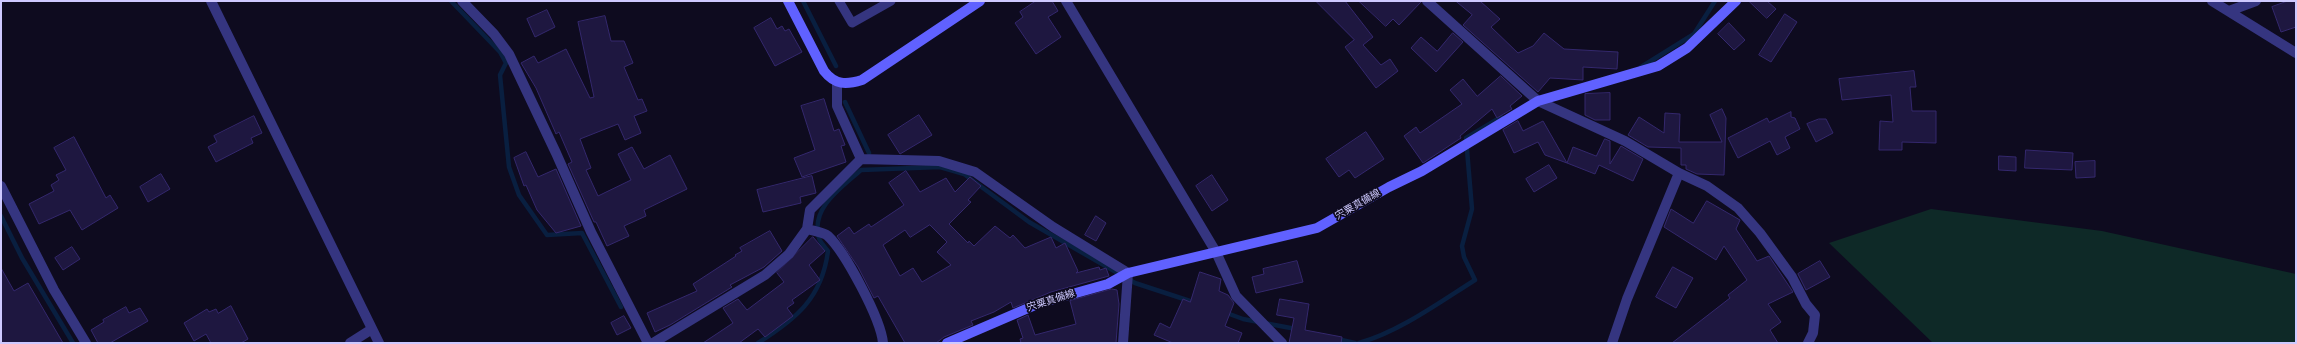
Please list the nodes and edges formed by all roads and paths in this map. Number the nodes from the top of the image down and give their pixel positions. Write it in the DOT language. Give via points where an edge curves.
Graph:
graph roads {
  1 [pos="211,1"];
  2 [pos="462,1"];
  3 [pos="788,1"];
  4 [pos="839,1"];
  5 [pos="891,1"];
  6 [pos="980,1"];
  7 [pos="1066,1"];
  8 [pos="1427,1"];
  9 [pos="1736,1"];
  10 [pos="2212,1"];
  11 [pos="2256,1"];
  12 [pos="2229,11"];
  13 [pos="2296,53"];
  14 [pos="837,83"];
  15 [pos="1538,101"];
  16 [pos="861,159"];
  17 [pos="1679,173"];
  18 [pos="1,186"];
  19 [pos="807,229"];
  20 [pos="1216,252"];
  21 [pos="1128,272"];
  22 [pos="372,329"];
  23 [pos="86,343"];
  24 [pos="350,343"];
  25 [pos="379,343"];
  26 [pos="648,343"];
  27 [pos="653,343"];
  28 [pos="883,343"];
  29 [pos="947,343"];
  30 [pos="1123,343"];
  31 [pos="1281,343"];
  32 [pos="1612,343"];
  33 [pos="1808,343"];
  1 -- 22 [label="street"];
  2 -- 26 [label="street" via="494,34 509,54 591,232"];
  3 -- 14 [label="main road" via="824,71"];
  4 -- 5 [label="lane" via="852,23"];
  6 -- 14 [label="main road" via="862,80 849,84"];
  7 -- 20 [label="street"];
  8 -- 15 [label="street"];
  9 -- 15 [label="main road, 宍粟真備線" via="1687,48 1658,66"];
  10 -- 12 [label="street"];
  11 -- 12 [label="street"];
  12 -- 13 [label="street"];
  14 -- 16 [label="street" via="837,106"];
  15 -- 17 [label="street" via="1625,141"];
  15 -- 20 [label="main road, 宍粟真備線" via="1422,171 1317,228"];
  16 -- 19 [label="street" via="810,210"];
  16 -- 21 [label="street" via="939,161 975,172 1053,227"];
  17 -- 32 [label="street" via="1627,299"];
  17 -- 33 [label="street" via="1708,186 1738,208 1760,232 1815,315 1813,333"];
  18 -- 23 [label="street" via="54,290"];
  19 -- 27 [label="street" via="789,254 765,275"];
  19 -- 28 [label="street" via="827,235 840,251 871,304 882,332"];
  20 -- 21 [label="main road, 宍粟真備線"];
  20 -- 31 [label="street" via="1236,296"];
  21 -- 29 [label="main road, 宍粟真備線" via="1108,284 1040,303"];
  21 -- 30 [label="street"];
  22 -- 24 [label="street"];
  22 -- 25 [label="street"];
}
